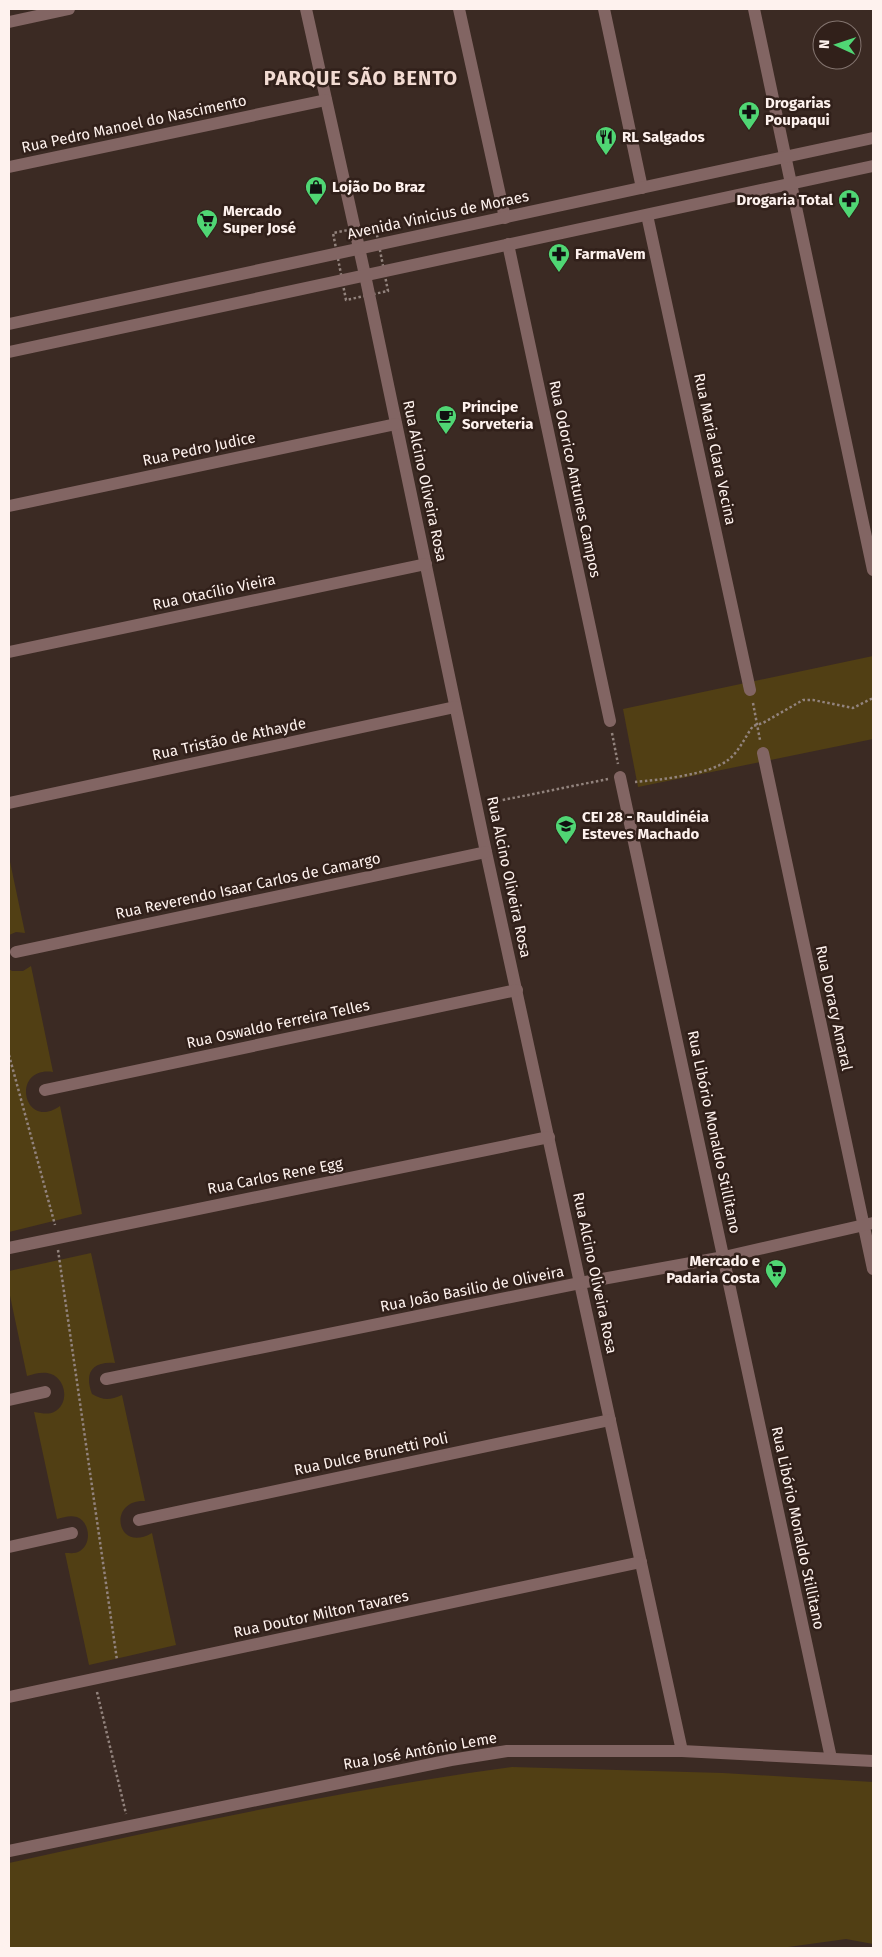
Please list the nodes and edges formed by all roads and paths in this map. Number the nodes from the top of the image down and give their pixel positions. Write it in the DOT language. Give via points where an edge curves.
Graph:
graph roads {
  1 [pos="69,9"];
  2 [pos="306,9"];
  3 [pos="459,9"];
  4 [pos="604,9"];
  5 [pos="754,9"];
  6 [pos="9,22"];
  7 [pos="326,100"];
  8 [pos="873,138"];
  9 [pos="786,158"];
  10 [pos="873,166"];
  11 [pos="9,167"];
  12 [pos="792,184"];
  13 [pos="642,188"];
  14 [pos="647,215"];
  15 [pos="505,218"];
  16 [pos="508,244"];
  17 [pos="359,248"];
  18 [pos="364,275"];
  19 [pos="9,324"];
  20 [pos="9,352"];
  21 [pos="396,424"];
  22 [pos="9,506"];
  23 [pos="426,564"];
  24 [pos="873,570"];
  25 [pos="9,652"];
  26 [pos="750,690"];
  27 [pos="873,698"];
  28 [pos="455,707"];
  29 [pos="610,722"];
  30 [pos="757,725"];
  31 [pos="763,753"];
  32 [pos="616,778"];
  33 [pos="9,803"];
  34 [pos="477,805"];
  35 [pos="486,852"];
  36 [pos="16,952"];
  37 [pos="517,990"];
  38 [pos="9,1055"];
  39 [pos="45,1090"];
  40 [pos="548,1137"];
  41 [pos="869,1224"];
  42 [pos="56,1237"];
  43 [pos="9,1248"];
  44 [pos="724,1257"];
  45 [pos="873,1269"];
  46 [pos="580,1283"];
  47 [pos="106,1380"];
  48 [pos="45,1392"];
  49 [pos="9,1400"];
  50 [pos="610,1420"];
  51 [pos="139,1520"];
  52 [pos="72,1533"];
  53 [pos="9,1547"];
  54 [pos="641,1562"];
  55 [pos="118,1674"];
  56 [pos="94,1679"];
  57 [pos="9,1698"];
  58 [pos="682,1751"];
  59 [pos="831,1758"];
  60 [pos="873,1761"];
  61 [pos="129,1825"];
  62 [pos="9,1851"];
  1 -- 6 [label="street"];
  2 -- 7 [label="street, Rua Alcino Oliveira Rosa"];
  3 -- 15 [label="street"];
  4 -- 13 [label="street"];
  5 -- 9 [label="street"];
  7 -- 11 [label="street, Rua Pedro Manoel do Nascimento"];
  7 -- 17 [label="street, Rua Alcino Oliveira Rosa"];
  8 -- 9 [label="street, Avenida Vinicius de Moraes"];
  9 -- 12 [label="street"];
  9 -- 13 [label="street, Avenida Vinicius de Moraes"];
  10 -- 12 [label="street"];
  12 -- 14 [label="street"];
  12 -- 24 [label="street"];
  13 -- 15 [label="street, Avenida Vinicius de Moraes"];
  14 -- 16 [label="street"];
  14 -- 26 [label="street, Rua Maria Clara Vecina"];
  15 -- 17 [label="street, Avenida Vinicius de Moraes"];
  16 -- 18 [label="street"];
  16 -- 29 [label="street, Rua Odorico Antunes Campos"];
  17 -- 18 [label="street, Rua Alcino Oliveira Rosa"];
  17 -- 19 [label="street, Avenida Vinicius de Moraes"];
  18 -- 20 [label="street"];
  18 -- 21 [label="street, Rua Alcino Oliveira Rosa"];
  21 -- 22 [label="street, Rua Pedro Judice"];
  21 -- 23 [label="street, Rua Alcino Oliveira Rosa"];
  23 -- 25 [label="street, Rua Otacílio Vieira"];
  23 -- 28 [label="street, Rua Alcino Oliveira Rosa"];
  26 -- 30 [label="path"];
  27 -- 30 [label="path" via="853,708 803,700"];
  28 -- 33 [label="street, Rua Tristão de Athayde"];
  28 -- 34 [label="street, Rua Alcino Oliveira Rosa"];
  29 -- 32 [label="path"];
  30 -- 31 [label="path"];
  30 -- 32 [label="path" via="728,761 715,767 682,776 635,782"];
  31 -- 41 [label="street, Rua Doracy Amaral"];
  32 -- 34 [label="path"];
  32 -- 44 [label="street, Rua Libório Monaldo Stillitano"];
  34 -- 35 [label="street, Rua Alcino Oliveira Rosa"];
  35 -- 36 [label="street, Rua Reverendo Isaar Carlos de Camargo"];
  35 -- 37 [label="street, Rua Alcino Oliveira Rosa"];
  37 -- 39 [label="street, Rua Oswaldo Ferreira Telles"];
  37 -- 40 [label="street, Rua Alcino Oliveira Rosa"];
  38 -- 42 [label="path" via="54,1219"];
  40 -- 42 [label="street, Rua Carlos Rene Egg"];
  40 -- 46 [label="street, Rua Alcino Oliveira Rosa"];
  41 -- 44 [label="street, Rua João Basilio de Oliveira"];
  41 -- 45 [label="street, Rua Doracy Amaral"];
  42 -- 43 [label="street, Rua Carlos Rene Egg"];
  42 -- 55 [label="path"];
  44 -- 46 [label="street, Rua João Basilio de Oliveira"];
  44 -- 59 [label="street, Rua Libório Monaldo Stillitano"];
  46 -- 47 [label="street, Rua João Basilio de Oliveira"];
  46 -- 50 [label="street, Rua Alcino Oliveira Rosa"];
  48 -- 49 [label="street"];
  50 -- 51 [label="street, Rua Dulce Brunetti Poli"];
  50 -- 54 [label="street, Rua Alcino Oliveira Rosa"];
  52 -- 53 [label="street"];
  54 -- 55 [label="street, Rua Doutor Milton Tavares"];
  54 -- 58 [label="street, Rua Alcino Oliveira Rosa"];
  55 -- 56 [label="street, Rua Doutor Milton Tavares"];
  56 -- 57 [label="street, Rua Doutor Milton Tavares"];
  56 -- 61 [label="path"];
  58 -- 59 [label="street, Rua José Antônio Leme"];
  58 -- 61 [label="street, Rua José Antônio Leme" via="508,1751"];
  59 -- 60 [label="street, Rua José Antônio Leme"];
  61 -- 62 [label="street, Rua José Antônio Leme"];
}
